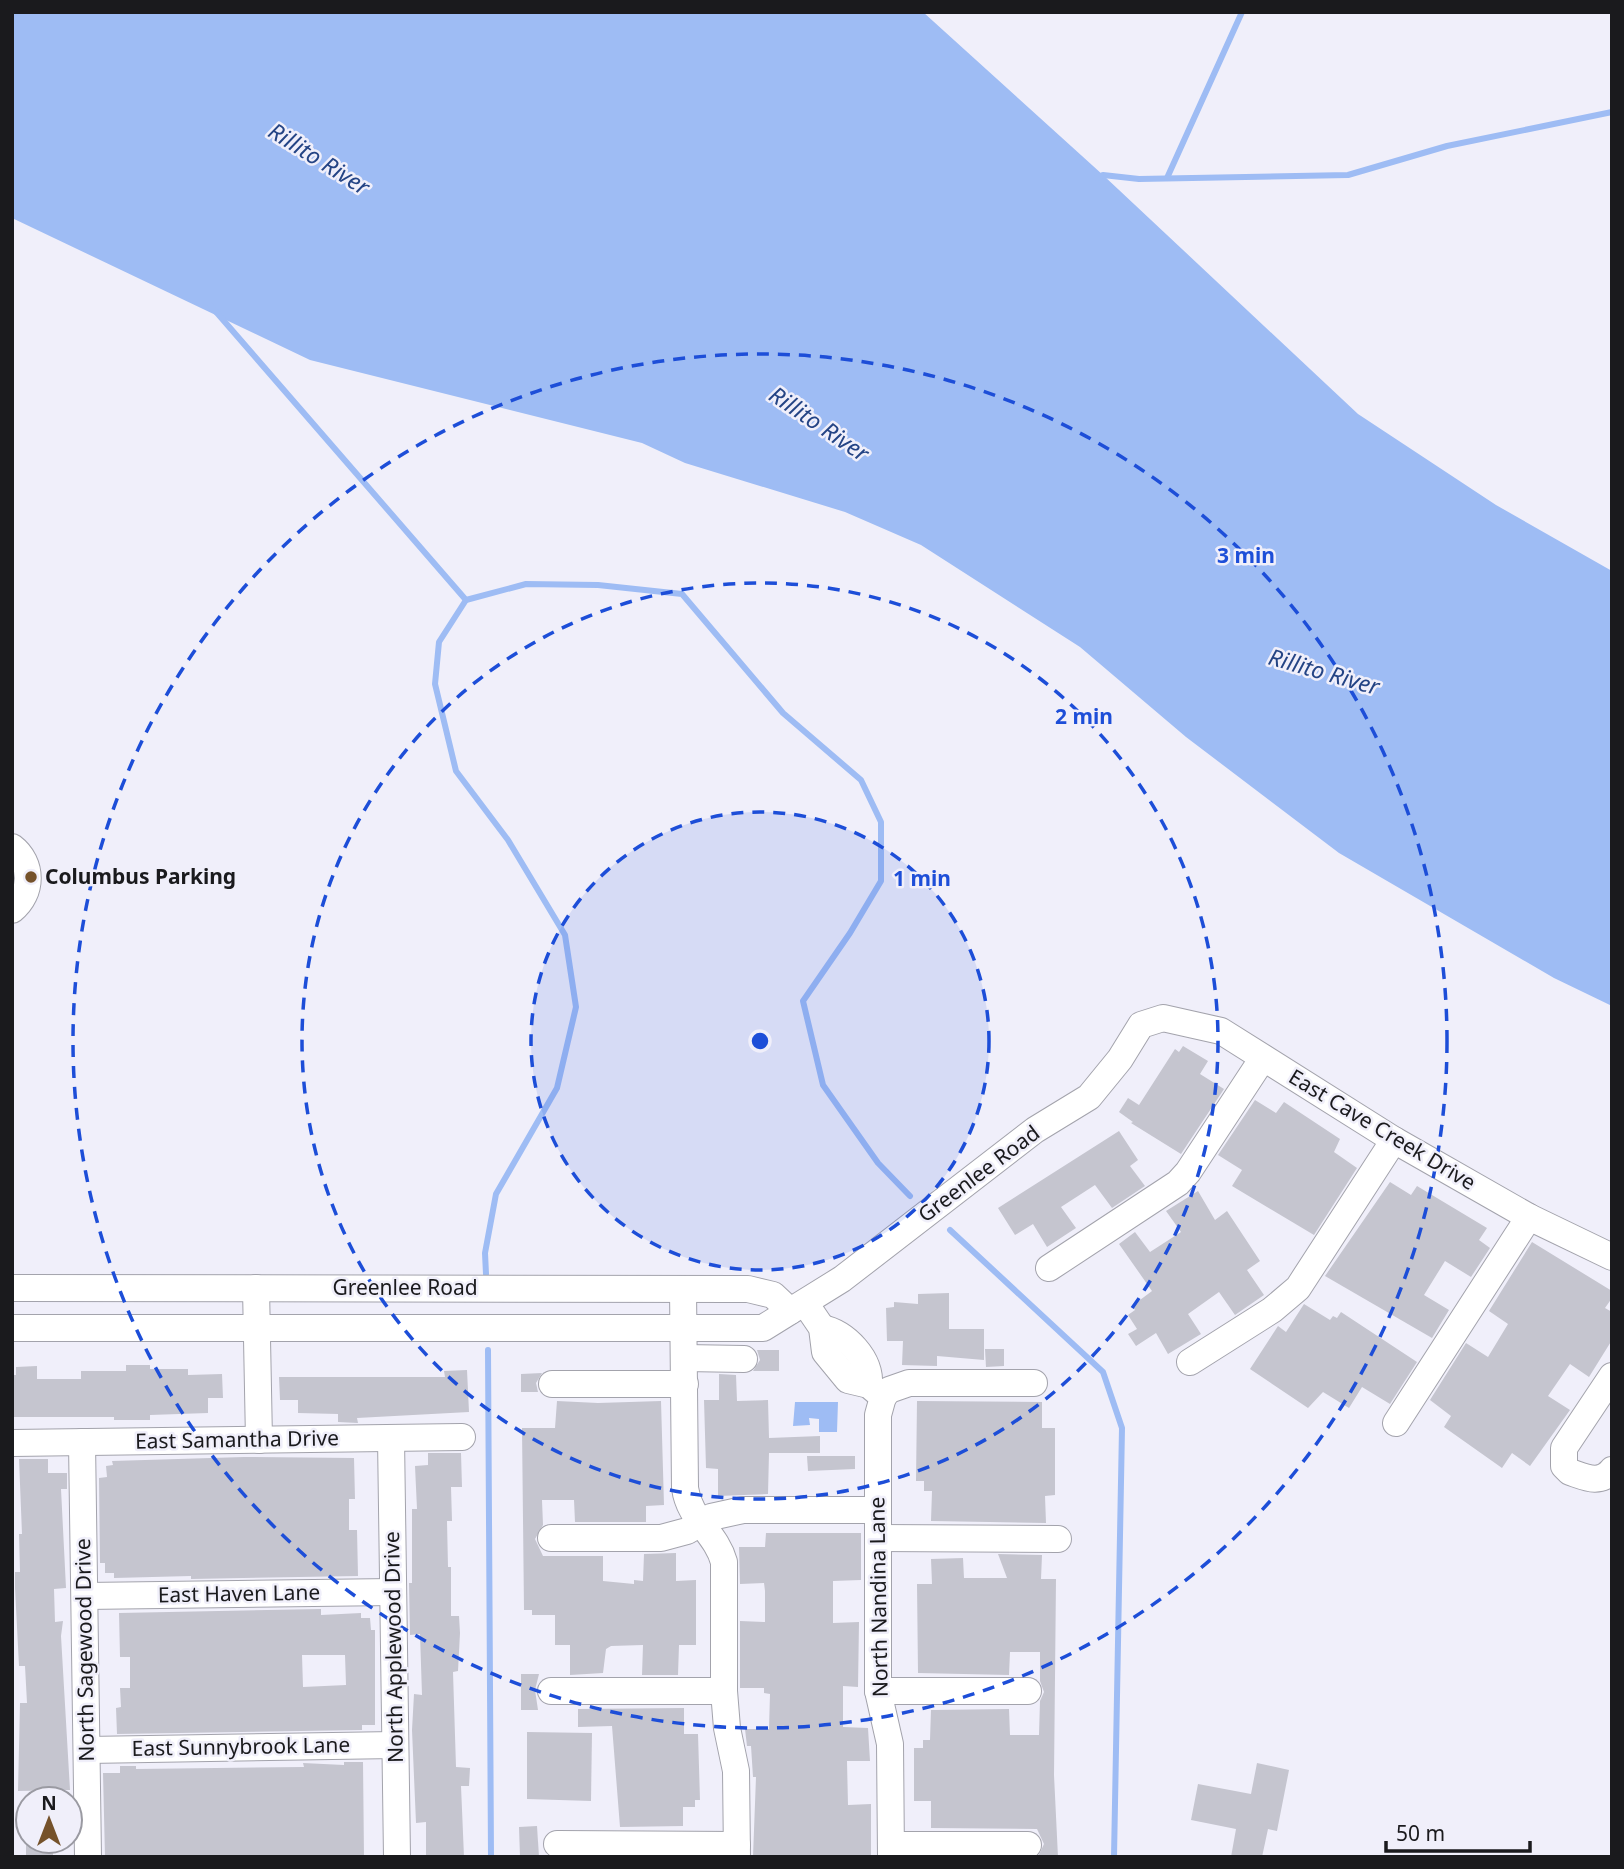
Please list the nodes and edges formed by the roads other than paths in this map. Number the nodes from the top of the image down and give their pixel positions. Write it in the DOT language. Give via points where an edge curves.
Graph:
graph roads {
  1 [pos="12,847"];
  2 [pos="12,910"];
  3 [pos="1151,1021"];
  4 [pos="1263,1058"];
  5 [pos="1394,1140"];
  6 [pos="1529,1217"];
  7 [pos="1612,1257"];
  8 [pos="1049,1268"];
  9 [pos="12,1288"];
  10 [pos="256,1288"];
  11 [pos="683,1289"];
  12 [pos="798,1307"];
  13 [pos="12,1328"];
  14 [pos="257,1329"];
  15 [pos="685,1329"];
  16 [pos="744,1359"];
  17 [pos="1190,1362"];
  18 [pos="685,1371"];
  19 [pos="1612,1376"];
  20 [pos="1034,1383"];
  21 [pos="552,1384"];
  22 [pos="876,1391"];
  23 [pos="1395,1423"];
  24 [pos="462,1437"];
  25 [pos="391,1438"];
  26 [pos="259,1440"];
  27 [pos="12,1443"];
  28 [pos="82,1443"];
  29 [pos="1612,1470"];
  30 [pos="878,1510"];
  31 [pos="700,1523"];
  32 [pos="551,1538"];
  33 [pos="878,1538"];
  34 [pos="1058,1539"];
  35 [pos="393,1592"];
  36 [pos="85,1596"];
  37 [pos="551,1690"];
  38 [pos="878,1691"];
  39 [pos="724,1692"];
  40 [pos="1028,1692"];
  41 [pos="395,1745"];
  42 [pos="87,1749"];
  43 [pos="556,1844"];
  44 [pos="1028,1845"];
  45 [pos="737,1851"];
  46 [pos="891,1851"];
  47 [pos="88,1857"];
  48 [pos="397,1857"];
  1 -- 2 [label="street" via="24,860 28,880 22,902"];
  3 -- 4 [label="street, East Cave Creek Drive" via="1173,1019 1206,1026 1237,1039"];
  3 -- 12 [label="street, Greenlee Road" via="1133,1034 1120,1059 1089,1097 1035,1130 842,1279"];
  4 -- 5 [label="street, East Cave Creek Drive"];
  4 -- 8 [label="street" via="1178,1183"];
  5 -- 6 [label="street, East Cave Creek Drive"];
  5 -- 17 [label="street" via="1298,1288"];
  6 -- 7 [label="street, East Cave Creek Drive"];
  6 -- 23 [label="street"];
  9 -- 10 [label="street, Greenlee Road"];
  10 -- 11 [label="street, Greenlee Road"];
  10 -- 14 [label="street"];
  11 -- 12 [label="street, Greenlee Road" via="761,1290"];
  11 -- 15 [label="street"];
  12 -- 15 [label="street, Greenlee Road" via="763,1328"];
  12 -- 22 [label="street" via="822,1328 825,1352 848,1380"];
  13 -- 14 [label="street, Greenlee Road"];
  14 -- 15 [label="street, Greenlee Road"];
  14 -- 26 [label="street"];
  15 -- 18 [label="street"];
  16 -- 18 [label="street"];
  18 -- 21 [label="street"];
  18 -- 31 [label="street" via="685,1488 691,1513"];
  19 -- 29 [label="street" via="1564,1448 1563,1457 1570,1472 1593,1480"];
  20 -- 22 [label="street" via="908,1383"];
  22 -- 30 [label="street, North Nandina Lane"];
  24 -- 25 [label="street, East Samantha Drive"];
  25 -- 26 [label="street, East Samantha Drive"];
  25 -- 35 [label="street, North Applewood Drive"];
  26 -- 28 [label="street, East Samantha Drive"];
  27 -- 28 [label="street, East Samantha Drive"];
  28 -- 36 [label="street, North Sagewood Drive"];
  30 -- 31 [label="street" via="743,1510"];
  30 -- 33 [label="street, North Nandina Lane"];
  31 -- 32 [label="street" via="661,1538"];
  31 -- 39 [label="street" via="719,1546 724,1562"];
  33 -- 34 [label="street"];
  33 -- 38 [label="street, North Nandina Lane"];
  35 -- 36 [label="street, East Haven Lane"];
  35 -- 41 [label="street, North Applewood Drive"];
  36 -- 42 [label="street, North Sagewood Drive"];
  37 -- 39 [label="street"];
  38 -- 40 [label="street"];
  38 -- 46 [label="street, North Nandina Lane" via="890,1744"];
  39 -- 45 [label="street" via="736,1771"];
  41 -- 42 [label="street, East Sunnybrook Lane"];
  41 -- 48 [label="street, North Applewood Drive"];
  42 -- 47 [label="street, North Sagewood Drive"];
  43 -- 45 [label="street"];
  44 -- 46 [label="street"];
}
